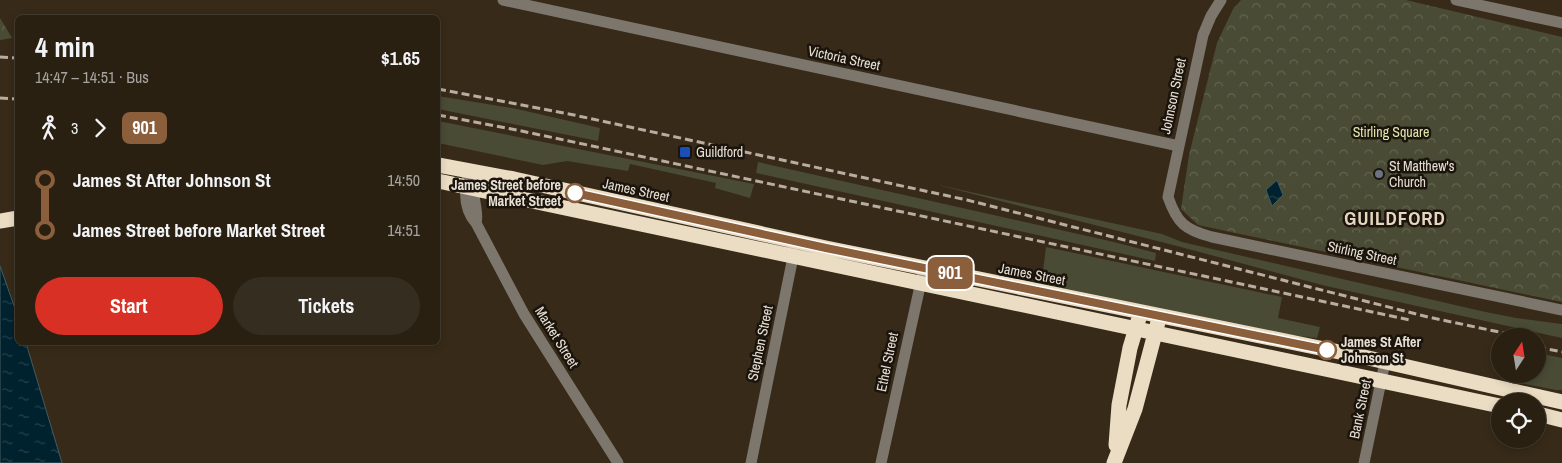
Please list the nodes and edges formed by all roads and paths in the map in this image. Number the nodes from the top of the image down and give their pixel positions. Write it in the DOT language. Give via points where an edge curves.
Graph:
graph roads {
  1 [pos="503,0"];
  2 [pos="1221,0"];
  3 [pos="1456,0"];
  4 [pos="1562,23"];
  5 [pos="1179,146"];
  6 [pos="440,165"];
  7 [pos="472,172"];
  8 [pos="440,181"];
  9 [pos="536,184"];
  10 [pos="470,188"];
  11 [pos="1170,203"];
  12 [pos="605,216"];
  13 [pos="15,218"];
  14 [pos="0,221"];
  15 [pos="776,237"];
  16 [pos="793,257"];
  17 [pos="924,268"];
  18 [pos="920,284"];
  19 [pos="1562,310"];
  20 [pos="1140,312"];
  21 [pos="1159,316"];
  22 [pos="1136,328"];
  23 [pos="1156,332"];
  24 [pos="1385,362"];
  25 [pos="1382,380"];
  26 [pos="1562,402"];
  27 [pos="1491,404"];
  28 [pos="1546,416"];
  29 [pos="1562,420"];
  30 [pos="1115,462"];
  31 [pos="618,463"];
  32 [pos="751,463"];
  33 [pos="881,463"];
  34 [pos="1364,463"];
  1 -- 5 [label="street, Victoria Street"];
  2 -- 5 [label="street, Johnson Street" via="1203,35"];
  3 -- 4 [label="street"];
  5 -- 11 [label="street, Johnson Street" via="1168,197"];
  6 -- 7 [label="highway, James Street"];
  7 -- 9 [label="highway, James Street"];
  7 -- 10 [label="street, Market Street"];
  8 -- 10 [label="highway"];
  9 -- 12 [label="highway" via="545,199"];
  9 -- 15 [label="highway, James Street"];
  10 -- 12 [label="highway"];
  10 -- 31 [label="street, Market Street" via="478,215 476,223 524,314"];
  11 -- 19 [label="street, Stirling Street" via="1180,223 1205,236"];
  12 -- 16 [label="highway"];
  13 -- 14 [label="highway"];
  15 -- 16 [label="street" via="791,247"];
  15 -- 17 [label="highway, James Street"];
  16 -- 18 [label="highway"];
  16 -- 32 [label="street, Stephen Street"];
  17 -- 18 [label="street, Ethel Street"];
  17 -- 20 [label="highway, James Street"];
  18 -- 22 [label="highway"];
  18 -- 33 [label="street, Ethel Street"];
  20 -- 21 [label="highway, James Street"];
  20 -- 22 [label="highway"];
  21 -- 23 [label="highway"];
  21 -- 24 [label="highway, James Street"];
  22 -- 23 [label="highway"];
  22 -- 30 [label="highway" via="1119,405"];
  23 -- 25 [label="highway"];
  23 -- 30 [label="highway" via="1135,409"];
  24 -- 25 [label="street, Bank Street"];
  24 -- 26 [label="highway, James Street"];
  25 -- 27 [label="highway"];
  25 -- 34 [label="street, Bank Street"];
  28 -- 29 [label="highway"];
}
